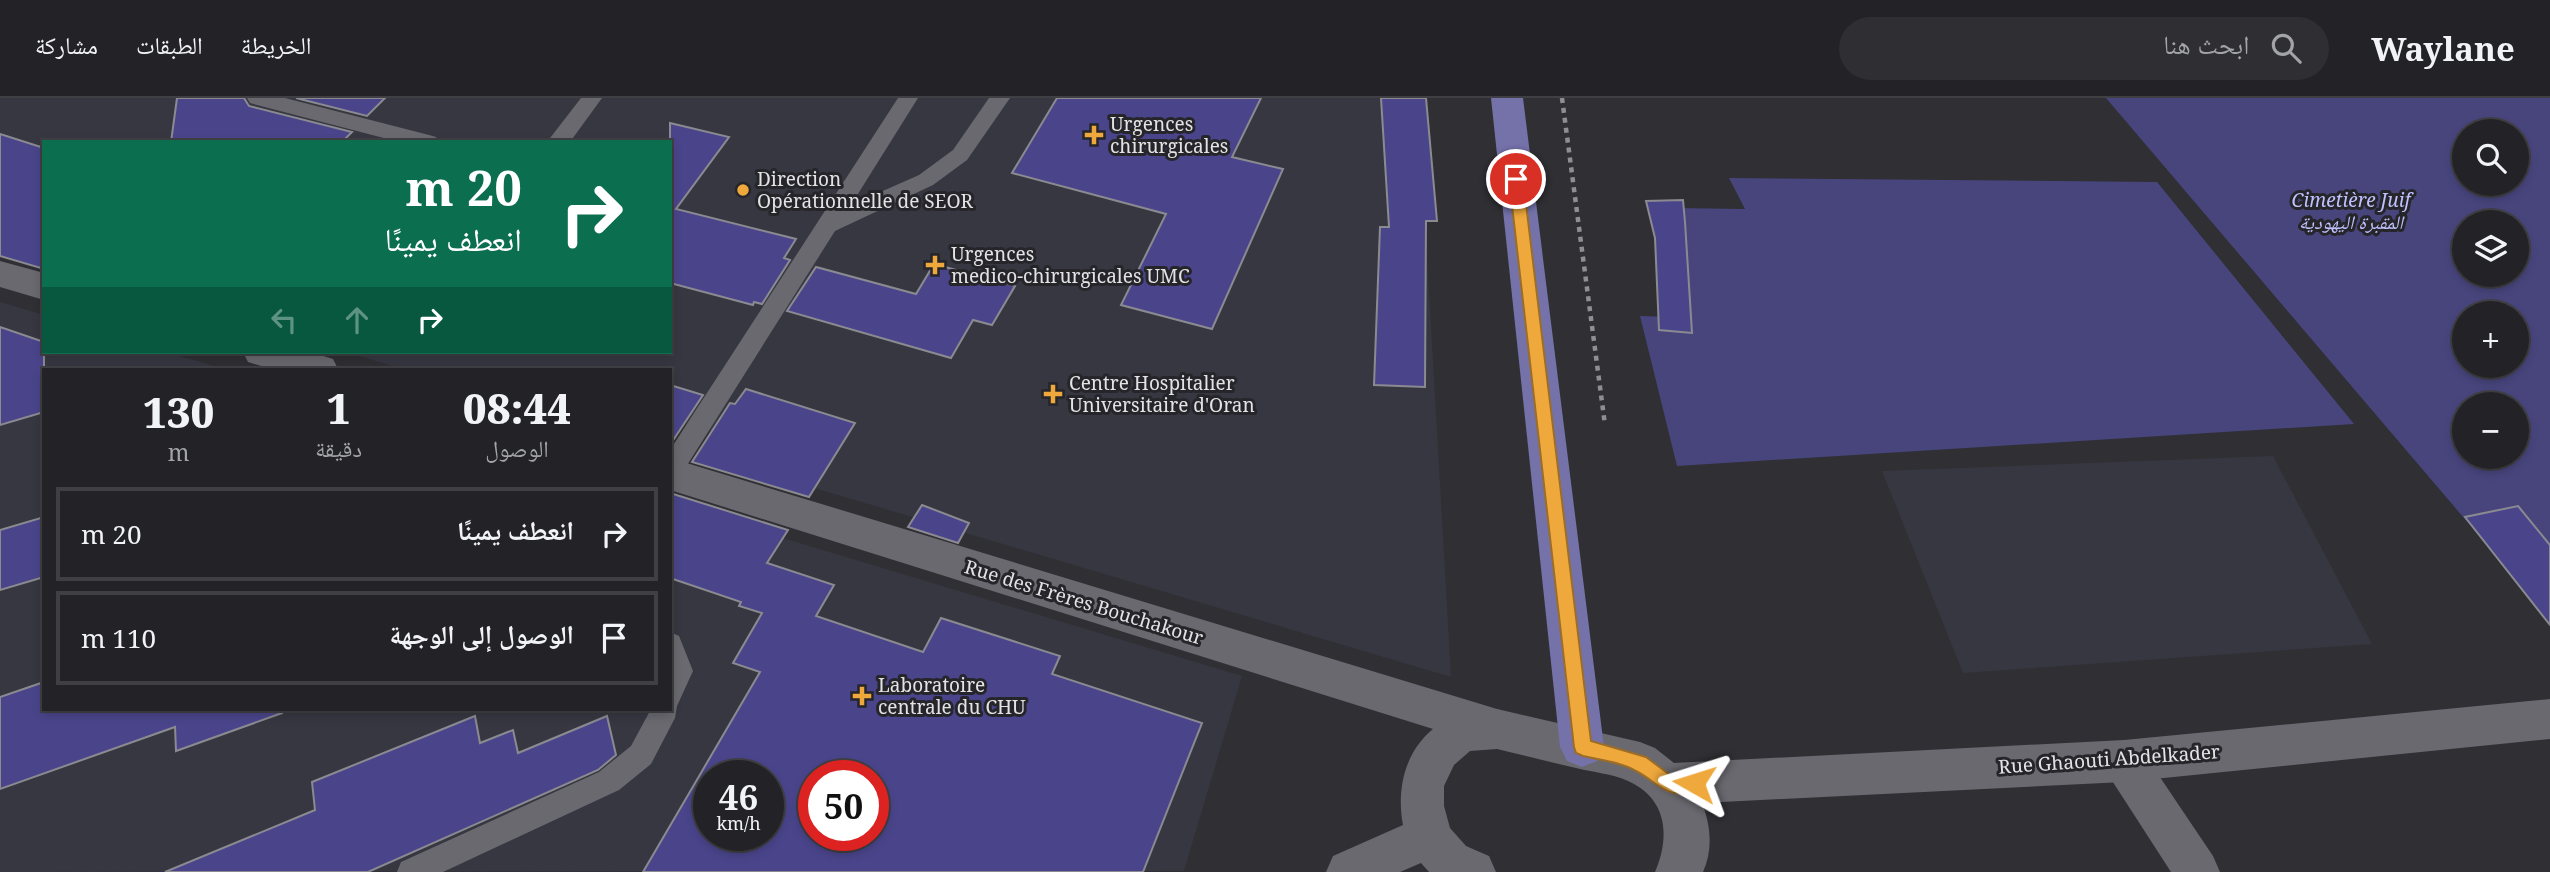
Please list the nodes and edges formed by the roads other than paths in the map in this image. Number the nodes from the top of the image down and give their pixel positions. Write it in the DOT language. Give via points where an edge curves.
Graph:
graph roads {
  1 [pos="257,98"];
  2 [pos="592,98"];
  3 [pos="908,98"];
  4 [pos="1000,98"];
  5 [pos="1507,98"];
  6 [pos="421,140"];
  7 [pos="559,140"];
  8 [pos="827,225"];
  9 [pos="0,274"];
  10 [pos="42,286"];
  11 [pos="268,354"];
  12 [pos="317,368"];
  13 [pos="672,470"];
  14 [pos="672,474"];
  15 [pos="672,649"];
  16 [pos="672,691"];
  17 [pos="665,711"];
  18 [pos="2550,719"];
  19 [pos="1497,729"];
  20 [pos="1583,747"];
  21 [pos="2124,761"];
  22 [pos="1667,784"];
  23 [pos="1430,836"];
  24 [pos="411,872"];
  25 [pos="1349,872"];
  26 [pos="1473,872"];
  27 [pos="1678,872"];
  28 [pos="2197,872"];
  1 -- 6 [label="lane"];
  2 -- 7 [label="lane"];
  3 -- 8 [label="lane"];
  4 -- 8 [label="lane" via="960,155 926,180"];
  5 -- 20 [label="main road"];
  8 -- 13 [label="lane"];
  9 -- 10 [label="main road"];
  11 -- 12 [label="main road"];
  14 -- 19 [label="main road, Rue des Frères Bouchakour"];
  15 -- 16 [label="lane" via="680,671"];
  17 -- 24 [label="lane" via="641,755 609,781"];
  18 -- 21 [label="main road, Rue Ghaouti Abdelkader"];
  19 -- 20 [label="main road, Rue des Frères Bouchakour"];
  19 -- 23 [label="main road" via="1475,729 1448,741 1433,757 1422,781 1420,810"];
  20 -- 22 [label="main road, Rue des Frères Bouchakour" via="1640,763"];
  21 -- 22 [label="main road, Rue Ghaouti Abdelkader"];
  21 -- 28 [label="main road"];
  22 -- 27 [label="main road" via="1682,807 1688,833 1685,862"];
  23 -- 25 [label="main road"];
  23 -- 26 [label="main road" via="1449,862"];
}
